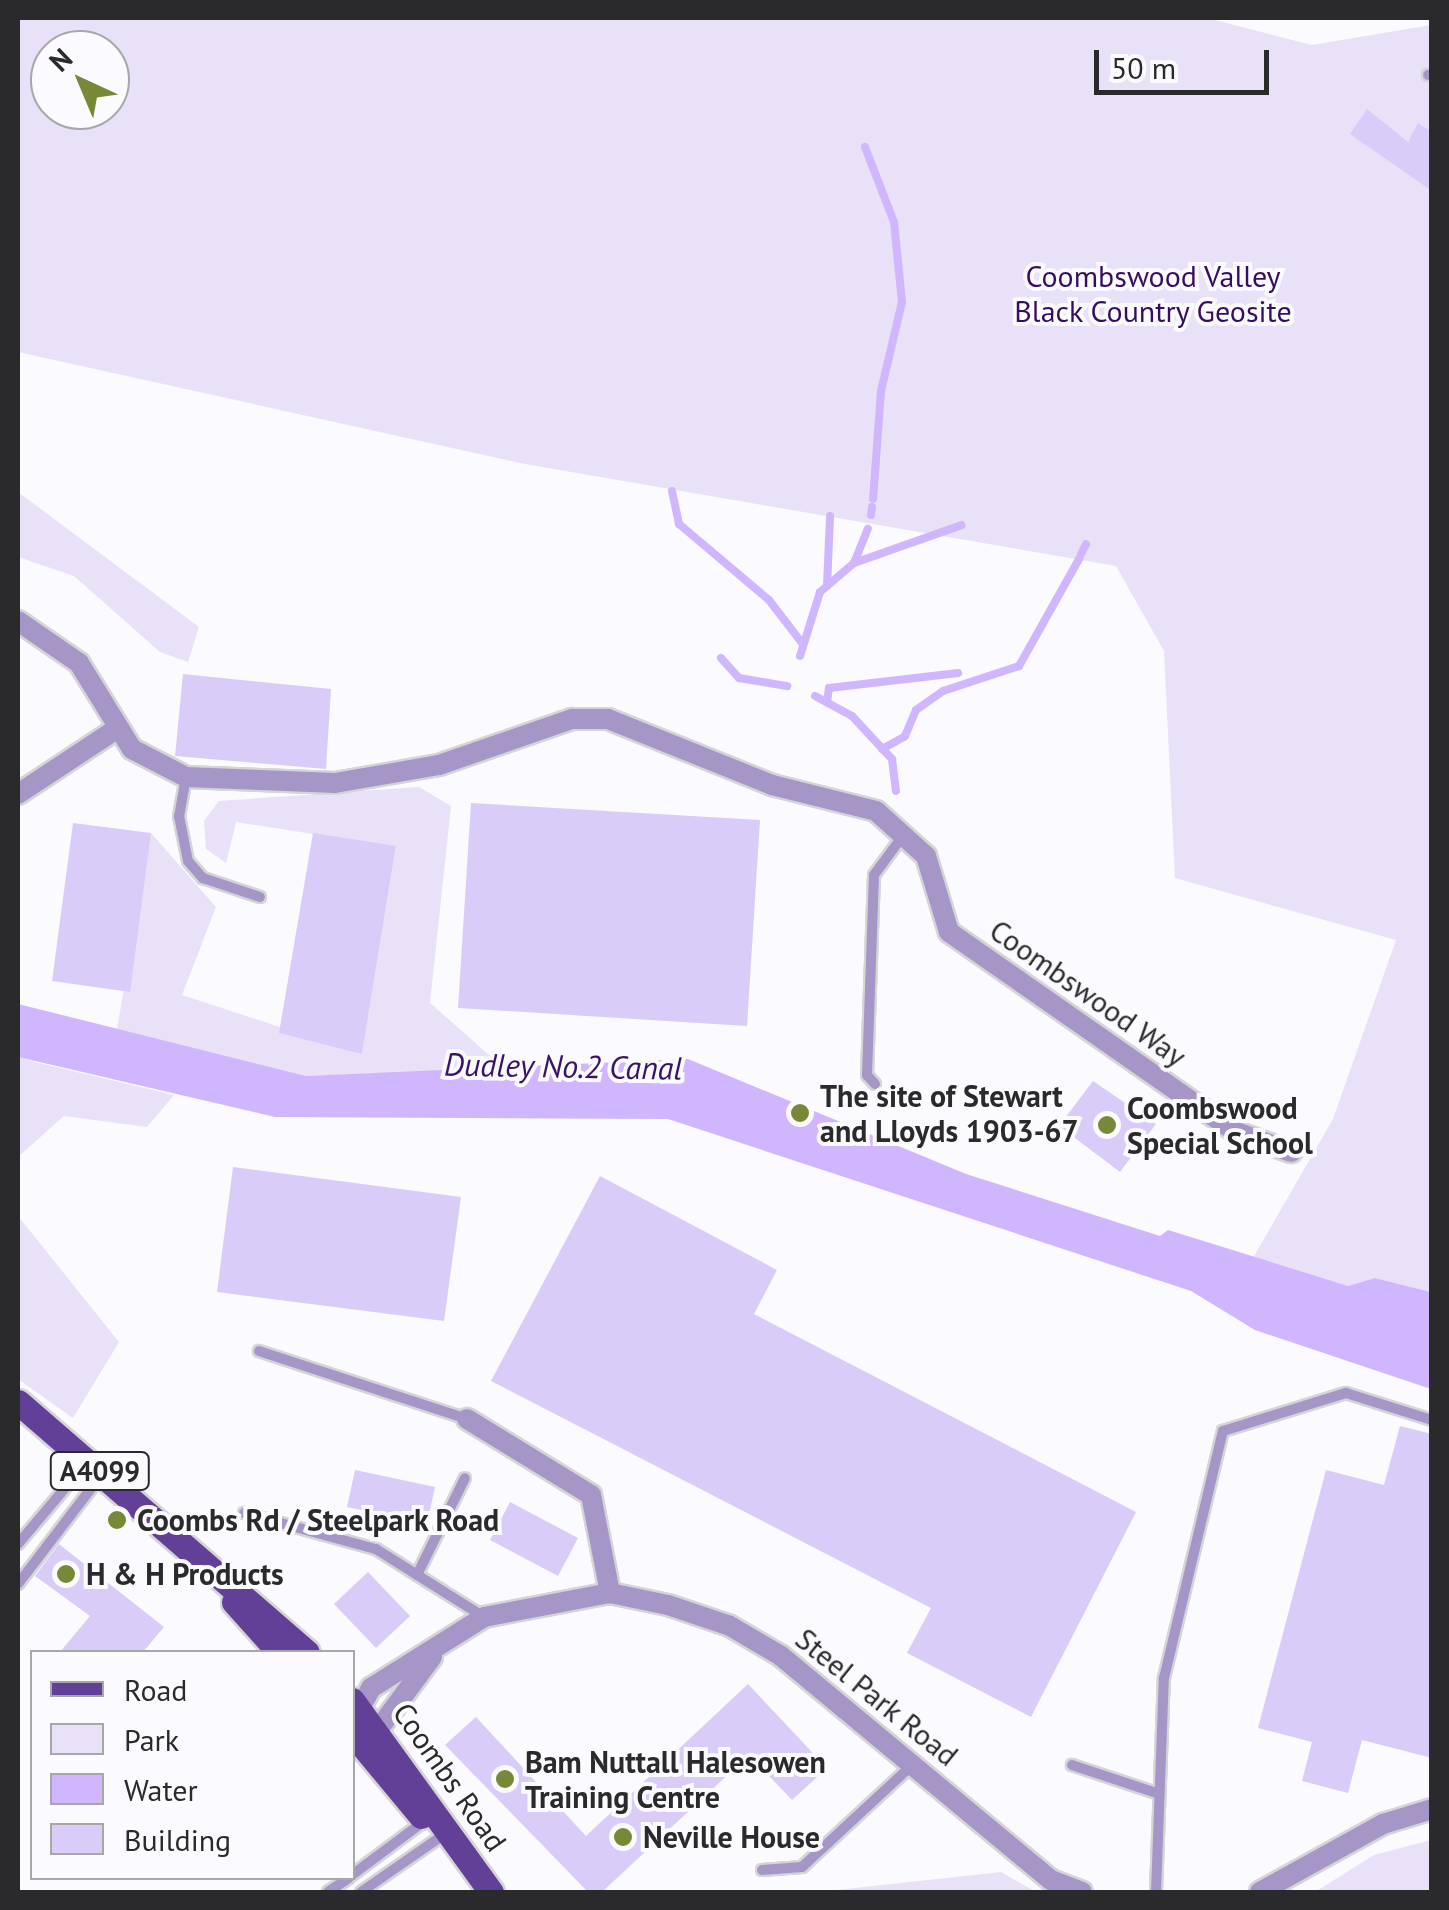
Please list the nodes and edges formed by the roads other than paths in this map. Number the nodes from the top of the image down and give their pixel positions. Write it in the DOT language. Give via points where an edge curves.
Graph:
graph roads {
  1 [pos="18,620"];
  2 [pos="118,728"];
  3 [pos="186,778"];
  4 [pos="18,794"];
  5 [pos="905,832"];
  6 [pos="260,897"];
  7 [pos="874,1084"];
  8 [pos="1292,1152"];
  9 [pos="258,1350"];
  10 [pos="18,1402"];
  11 [pos="467,1418"];
  12 [pos="1432,1420"];
  13 [pos="96,1467"];
  14 [pos="466,1478"];
  15 [pos="244,1512"];
  16 [pos="181,1542"];
  17 [pos="18,1544"];
  18 [pos="416,1575"];
  19 [pos="18,1584"];
  20 [pos="610,1593"];
  21 [pos="484,1617"];
  22 [pos="277,1650"];
  23 [pos="305,1650"];
  24 [pos="436,1652"];
  25 [pos="363,1717"];
  26 [pos="912,1765"];
  27 [pos="1072,1765"];
  28 [pos="401,1777"];
  29 [pos="1159,1794"];
  30 [pos="1432,1809"];
  31 [pos="433,1830"];
  32 [pos="762,1870"];
  33 [pos="355,1874"];
  34 [pos="361,1892"];
  35 [pos="488,1892"];
  36 [pos="1082,1892"];
  37 [pos="1156,1892"];
  38 [pos="1260,1892"];
  1 -- 2 [label="street, Coombswood Way" via="79,663"];
  2 -- 3 [label="street, Coombswood Way" via="147,762"];
  2 -- 4 [label="street"];
  3 -- 5 [label="street, Coombswood Way" via="334,783 439,765 572,719 608,718 753,778 876,811"];
  3 -- 6 [label="lane" via="179,816 188,861 203,878"];
  5 -- 7 [label="lane" via="874,874 867,1075"];
  5 -- 8 [label="street, Coombswood Way" via="926,856 949,932 1234,1131"];
  9 -- 11 [label="lane"];
  10 -- 13 [label="main road, A4099"];
  11 -- 20 [label="street" via="591,1495"];
  12 -- 29 [label="lane" via="1346,1394 1223,1432 1164,1678"];
  13 -- 16 [label="main road, A4099"];
  13 -- 17 [label="lane"];
  13 -- 19 [label="lane"];
  14 -- 18 [label="lane"];
  15 -- 18 [label="lane" via="376,1549"];
  16 -- 22 [label="main road, A4099"];
  16 -- 23 [label="main road, A4099"];
  18 -- 21 [label="lane"];
  20 -- 21 [label="street, Steel Park Road"];
  20 -- 26 [label="street, Steel Park Road" via="730,1626 823,1687"];
  21 -- 24 [label="street, Steel Park Road"];
  24 -- 25 [label="street, Steel Park Road"];
  24 -- 25 [label="street, Steel Park Road"];
  25 -- 28 [label="main road"];
  26 -- 32 [label="lane" via="802,1867"];
  26 -- 36 [label="street, Steel Park Road" via="1052,1880"];
  27 -- 29 [label="lane"];
  28 -- 31 [label="main road, Coombs Road"];
  28 -- 35 [label="main road, Coombs Road"];
  29 -- 37 [label="lane"];
  30 -- 38 [label="street" via="1384,1824"];
  31 -- 33 [label="lane"];
  31 -- 34 [label="lane"];
  31 -- 35 [label="main road, Coombs Road"];
}
